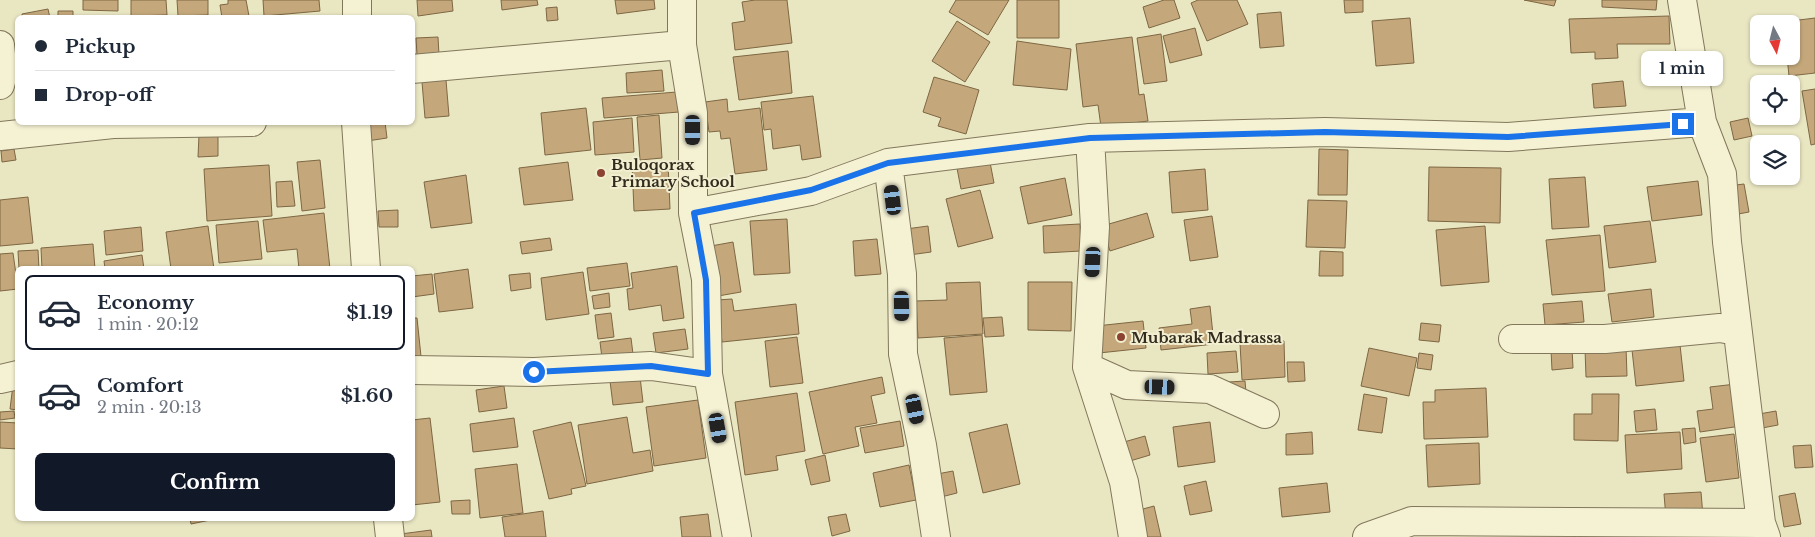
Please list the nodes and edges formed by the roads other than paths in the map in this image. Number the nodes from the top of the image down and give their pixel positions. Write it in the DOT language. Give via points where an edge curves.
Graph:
graph roads {
  1 [pos="357,0"];
  2 [pos="682,0"];
  3 [pos="1682,0"];
  4 [pos="357,15"];
  5 [pos="0,45"];
  6 [pos="682,45"];
  7 [pos="415,69"];
  8 [pos="0,85"];
  9 [pos="1702,122"];
  10 [pos="103,125"];
  11 [pos="356,125"];
  12 [pos="0,136"];
  13 [pos="1090,138"];
  14 [pos="888,163"];
  15 [pos="694,213"];
  16 [pos="366,266"];
  17 [pos="1737,331"];
  18 [pos="1513,338"];
  19 [pos="1087,367"];
  20 [pos="415,370"];
  21 [pos="708,374"];
  22 [pos="15,376"];
  23 [pos="0,379"];
  24 [pos="1265,414"];
  25 [pos="388,521"];
  26 [pos="1764,530"];
  27 [pos="390,537"];
  28 [pos="737,537"];
  29 [pos="936,537"];
  30 [pos="1133,537"];
  31 [pos="1367,537"];
  1 -- 4 [label="street"];
  2 -- 6 [label="street"];
  3 -- 9 [label="street"];
  5 -- 8 [label="street" via="3,74"];
  6 -- 7 [label="street"];
  6 -- 15 [label="street" via="693,113"];
  9 -- 13 [label="street" via="1508,137 1325,132"];
  9 -- 17 [label="street" via="1722,174"];
  10 -- 12 [label="street"];
  11 -- 16 [label="street"];
  13 -- 14 [label="street"];
  13 -- 19 [label="street" via="1095,227"];
  14 -- 15 [label="street" via="811,190"];
  14 -- 29 [label="street" via="902,274 903,354 922,445"];
  15 -- 21 [label="street" via="706,280"];
  17 -- 18 [label="street" via="1720,328 1606,340"];
  17 -- 26 [label="street"];
  19 -- 24 [label="street" via="1127,386 1210,389"];
  19 -- 30 [label="street" via="1124,482"];
  20 -- 21 [label="street" via="534,372 651,366"];
  21 -- 28 [label="street"];
  22 -- 23 [label="street"];
  25 -- 27 [label="street"];
  26 -- 31 [label="street" via="1412,521"];
}
